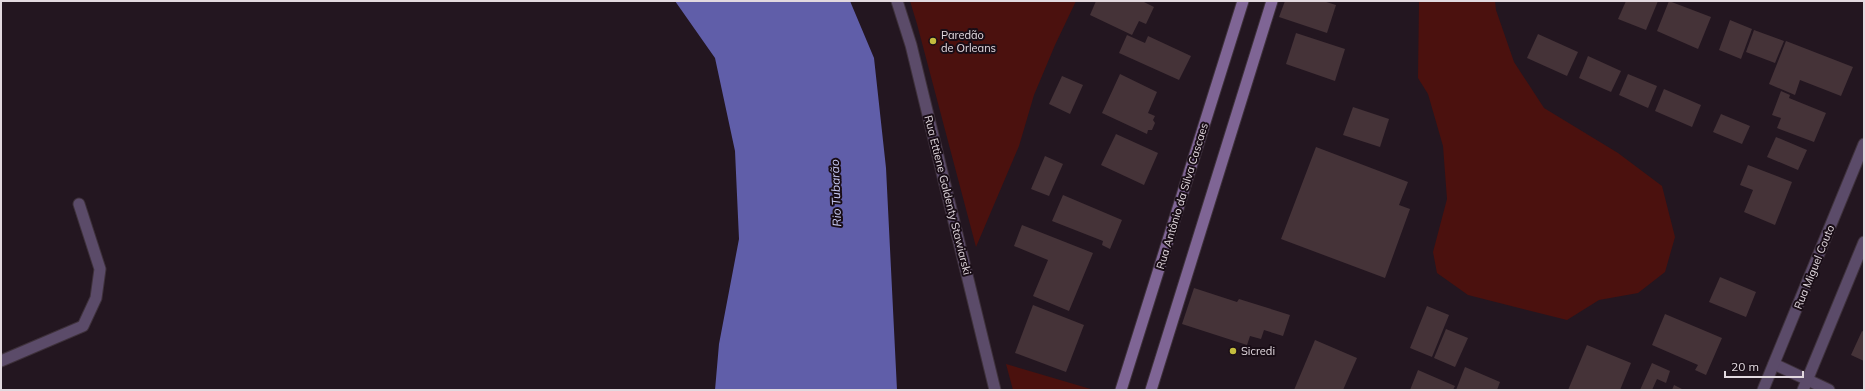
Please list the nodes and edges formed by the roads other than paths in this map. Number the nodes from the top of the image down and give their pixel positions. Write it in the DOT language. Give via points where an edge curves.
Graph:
graph roads {
  1 [pos="897,1"];
  2 [pos="1243,1"];
  3 [pos="1272,1"];
  4 [pos="1864,144"];
  5 [pos="79,204"];
  6 [pos="1864,242"];
  7 [pos="1,361"];
  8 [pos="1774,364"];
  9 [pos="1807,379"];
  10 [pos="994,390"];
  11 [pos="1121,390"];
  12 [pos="1151,390"];
  13 [pos="1764,390"];
  14 [pos="1803,390"];
  15 [pos="1829,390"];
  1 -- 10 [label="street, Rua Ettiene Galdenty Stawiarski" via="918,74"];
  2 -- 11 [label="main road, Rua Antônio da Silva Cascaes"];
  3 -- 12 [label="main road"];
  4 -- 8 [label="street, Rua Miguel Couto"];
  5 -- 7 [label="street" via="100,269 96,298 83,326"];
  6 -- 9 [label="street"];
  8 -- 9 [label="street"];
  8 -- 13 [label="street, Rua Miguel Couto"];
  9 -- 14 [label="street"];
  9 -- 15 [label="street"];
}
